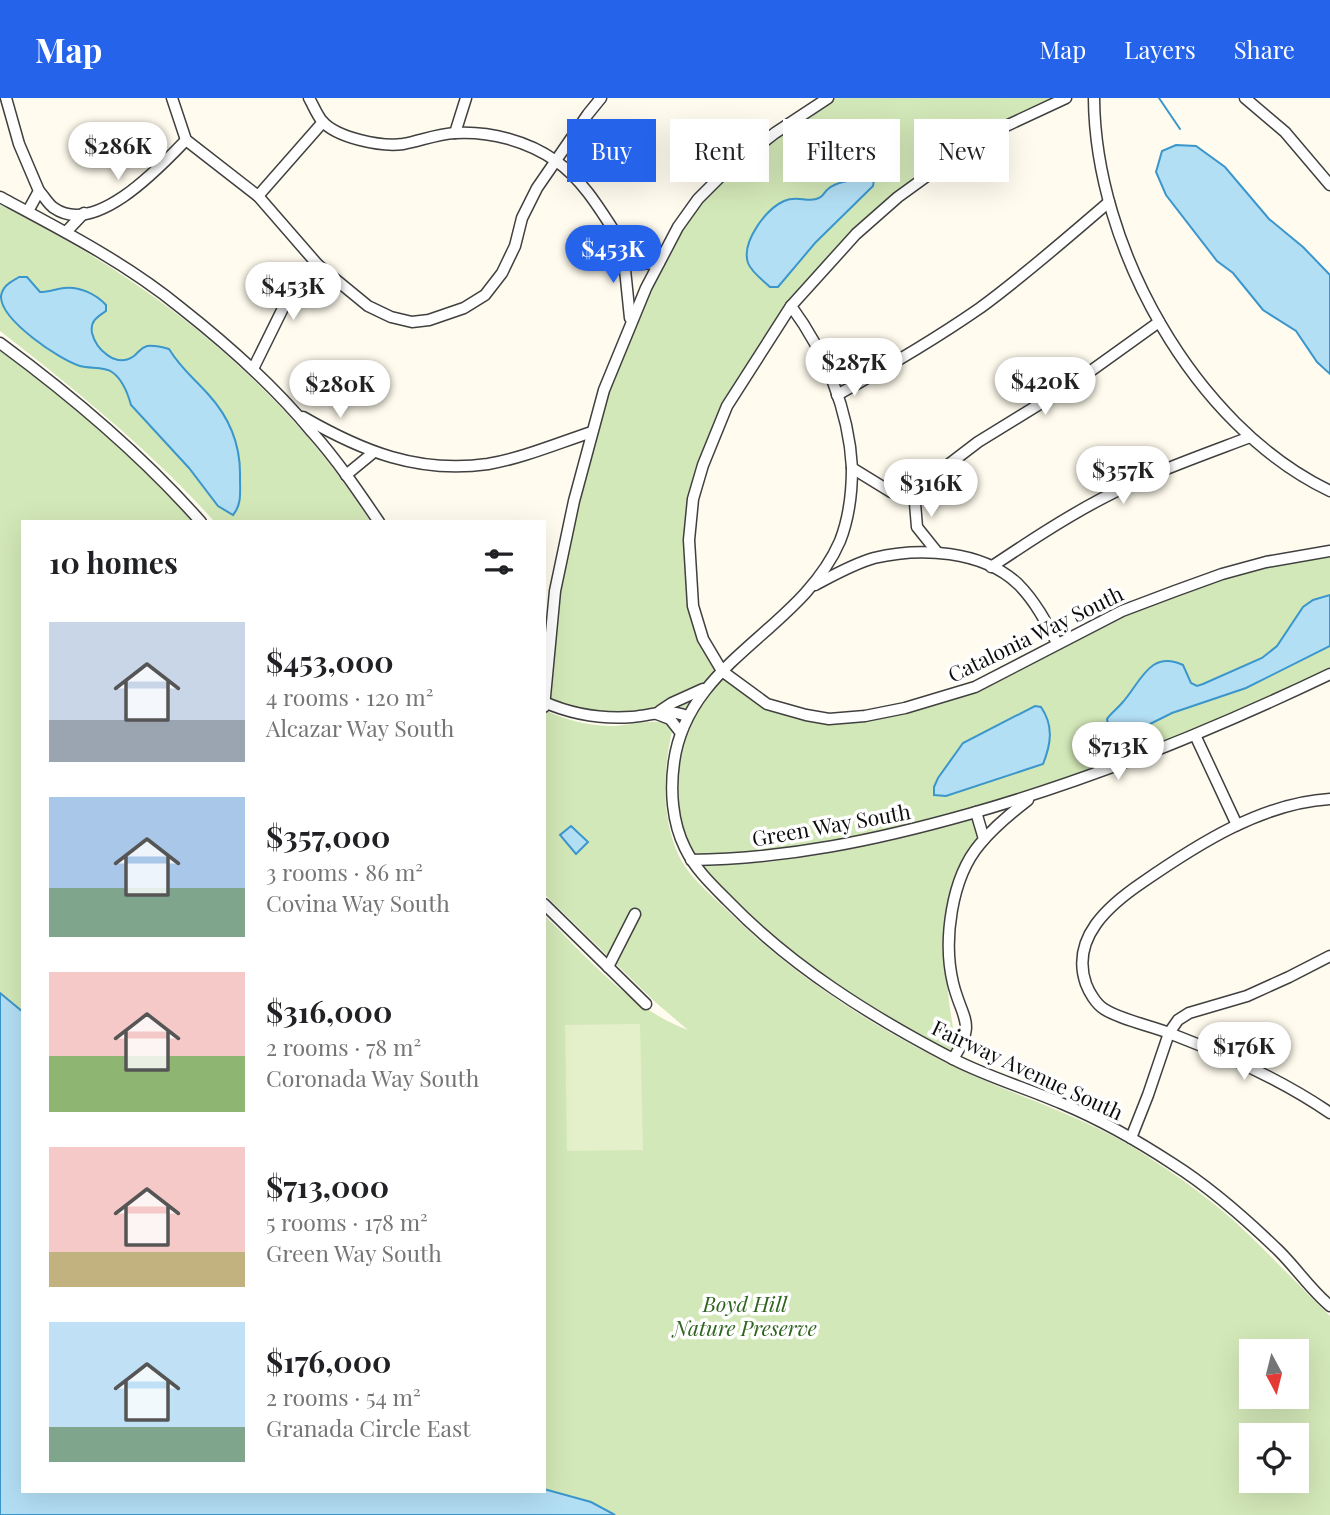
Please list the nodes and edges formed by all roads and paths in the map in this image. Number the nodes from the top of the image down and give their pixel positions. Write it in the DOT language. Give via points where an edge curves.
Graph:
graph roads {
  1 [pos="6,98"];
  2 [pos="172,98"];
  3 [pos="309,98"];
  4 [pos="466,98"];
  5 [pos="601,98"];
  6 [pos="828,98"];
  7 [pos="1066,98"];
  8 [pos="1094,98"];
  9 [pos="1245,98"];
  10 [pos="323,122"];
  11 [pos="455,133"];
  12 [pos="186,141"];
  13 [pos="556,161"];
  14 [pos="1330,185"];
  15 [pos="39,191"];
  16 [pos="258,196"];
  17 [pos="0,197"];
  18 [pos="1109,202"];
  19 [pos="28,211"];
  20 [pos="84,213"];
  21 [pos="66,232"];
  22 [pos="623,246"];
  23 [pos="659,263"];
  24 [pos="318,265"];
  25 [pos="791,306"];
  26 [pos="631,322"];
  27 [pos="1159,322"];
  28 [pos="0,343"];
  29 [pos="253,369"];
  30 [pos="837,395"];
  31 [pos="294,411"];
  32 [pos="592,432"];
  33 [pos="1250,437"];
  34 [pos="374,452"];
  35 [pos="852,468"];
  36 [pos="346,475"];
  37 [pos="914,491"];
  38 [pos="1330,491"];
  39 [pos="199,520"];
  40 [pos="378,520"];
  41 [pos="1330,551"];
  42 [pos="937,552"];
  43 [pos="991,567"];
  44 [pos="811,587"];
  45 [pos="1057,643"];
  46 [pos="722,671"];
  47 [pos="1330,674"];
  48 [pos="706,688"];
  49 [pos="546,693"];
  50 [pos="546,704"];
  51 [pos="656,712"];
  52 [pos="687,716"];
  53 [pos="681,733"];
  54 [pos="1195,735"];
  55 [pos="1032,796"];
  56 [pos="1330,799"];
  57 [pos="975,812"];
  58 [pos="1237,825"];
  59 [pos="984,839"];
  60 [pos="691,860"];
  61 [pos="546,906"];
  62 [pos="635,914"];
  63 [pos="1330,956"];
  64 [pos="608,967"];
  65 [pos="646,1004"];
  66 [pos="1169,1033"];
  67 [pos="953,1059"];
  68 [pos="1330,1113"];
  69 [pos="1131,1138"];
  70 [pos="1330,1307"];
  1 -- 15 [label="street"];
  2 -- 12 [label="street"];
  3 -- 10 [label="street"];
  4 -- 11 [label="street"];
  5 -- 13 [label="street"];
  6 -- 23 [label="street" via="775,133 715,182 678,226"];
  7 -- 25 [label="street" via="992,133 898,197 856,234"];
  8 -- 18 [label="street" via="1096,139"];
  9 -- 14 [label="street" via="1285,132"];
  10 -- 11 [label="street" via="350,137 377,144"];
  10 -- 16 [label="street"];
  11 -- 13 [label="street" via="510,139"];
  12 -- 16 [label="street"];
  12 -- 20 [label="street" via="129,193"];
  13 -- 22 [label="street" via="583,188"];
  13 -- 24 [label="street" via="530,202 502,273 485,295 464,308 429,320 391,317 368,306"];
  15 -- 19 [label="street"];
  15 -- 20 [label="street" via="54,208"];
  16 -- 24 [label="street"];
  17 -- 19 [label="street"];
  18 -- 27 [label="street"];
  18 -- 30 [label="street" via="979,308"];
  19 -- 21 [label="street"];
  20 -- 21 [label="street"];
  21 -- 29 [label="street" via="180,307"];
  22 -- 23 [label="street" via="640,264"];
  22 -- 26 [label="street"];
  23 -- 26 [label="street"];
  24 -- 29 [label="street" via="289,296"];
  25 -- 30 [label="street" via="808,330"];
  25 -- 46 [label="street" via="727,406 693,499 689,540 693,606"];
  26 -- 32 [label="street"];
  27 -- 33 [label="street" via="1197,380"];
  27 -- 37 [label="street" via="978,442"];
  28 -- 39 [label="street" via="135,453"];
  29 -- 31 [label="street"];
  30 -- 35 [label="street" via="848,431"];
  31 -- 34 [label="street"];
  31 -- 36 [label="street"];
  32 -- 34 [label="street" via="489,464 427,465"];
  32 -- 49 [label="street" via="555,591"];
  33 -- 38 [label="street"];
  33 -- 43 [label="street" via="1103,498"];
  34 -- 36 [label="street"];
  35 -- 37 [label="street" via="891,492"];
  35 -- 44 [label="street" via="847,518 839,542"];
  36 -- 40 [label="street"];
  37 -- 42 [label="street" via="917,527"];
  41 -- 45 [label="street, Catalonia Way South" via="1222,574 1122,611"];
  42 -- 43 [label="street"];
  42 -- 44 [label="street" via="873,559"];
  43 -- 45 [label="street" via="1029,595"];
  44 -- 46 [label="street, Fairway Avenue South"];
  45 -- 46 [label="street, Catalonia Way South" via="985,682 940,699 865,716 828,719 767,704"];
  46 -- 48 [label="street, Fairway Avenue South"];
  47 -- 54 [label="street, Green Way South"];
  48 -- 51 [label="street"];
  48 -- 52 [label="street, Fairway Avenue South"];
  50 -- 51 [label="street" via="616,718"];
  51 -- 52 [label="street"];
  51 -- 53 [label="street" via="670,719"];
  52 -- 53 [label="street, Fairway Avenue South"];
  53 -- 60 [label="street, Fairway Avenue South" via="674,762 673,803"];
  54 -- 55 [label="street, Green Way South"];
  54 -- 58 [label="street"];
  55 -- 57 [label="street, Green Way South"];
  55 -- 59 [label="street, Green Way South"];
  56 -- 58 [label="street" via="1301,802"];
  57 -- 59 [label="street"];
  57 -- 60 [label="street, Green Way South" via="854,843 758,858"];
  58 -- 66 [label="street" via="1124,894 1104,914 1083,947 1083,973 1103,1009"];
  59 -- 67 [label="street, Green Way South" via="964,872 947,940 953,983 968,1030"];
  60 -- 67 [label="street, Fairway Avenue South" via="750,923 797,961 844,996"];
  61 -- 64 [label="street"];
  62 -- 64 [label="street"];
  63 -- 66 [label="street" via="1247,996 1189,1013"];
  64 -- 65 [label="street"];
  66 -- 68 [label="street" via="1258,1072"];
  66 -- 69 [label="street"];
  67 -- 69 [label="street, Fairway Avenue South"];
  69 -- 70 [label="street, Fairway Avenue South" via="1176,1166 1249,1223"];
}
